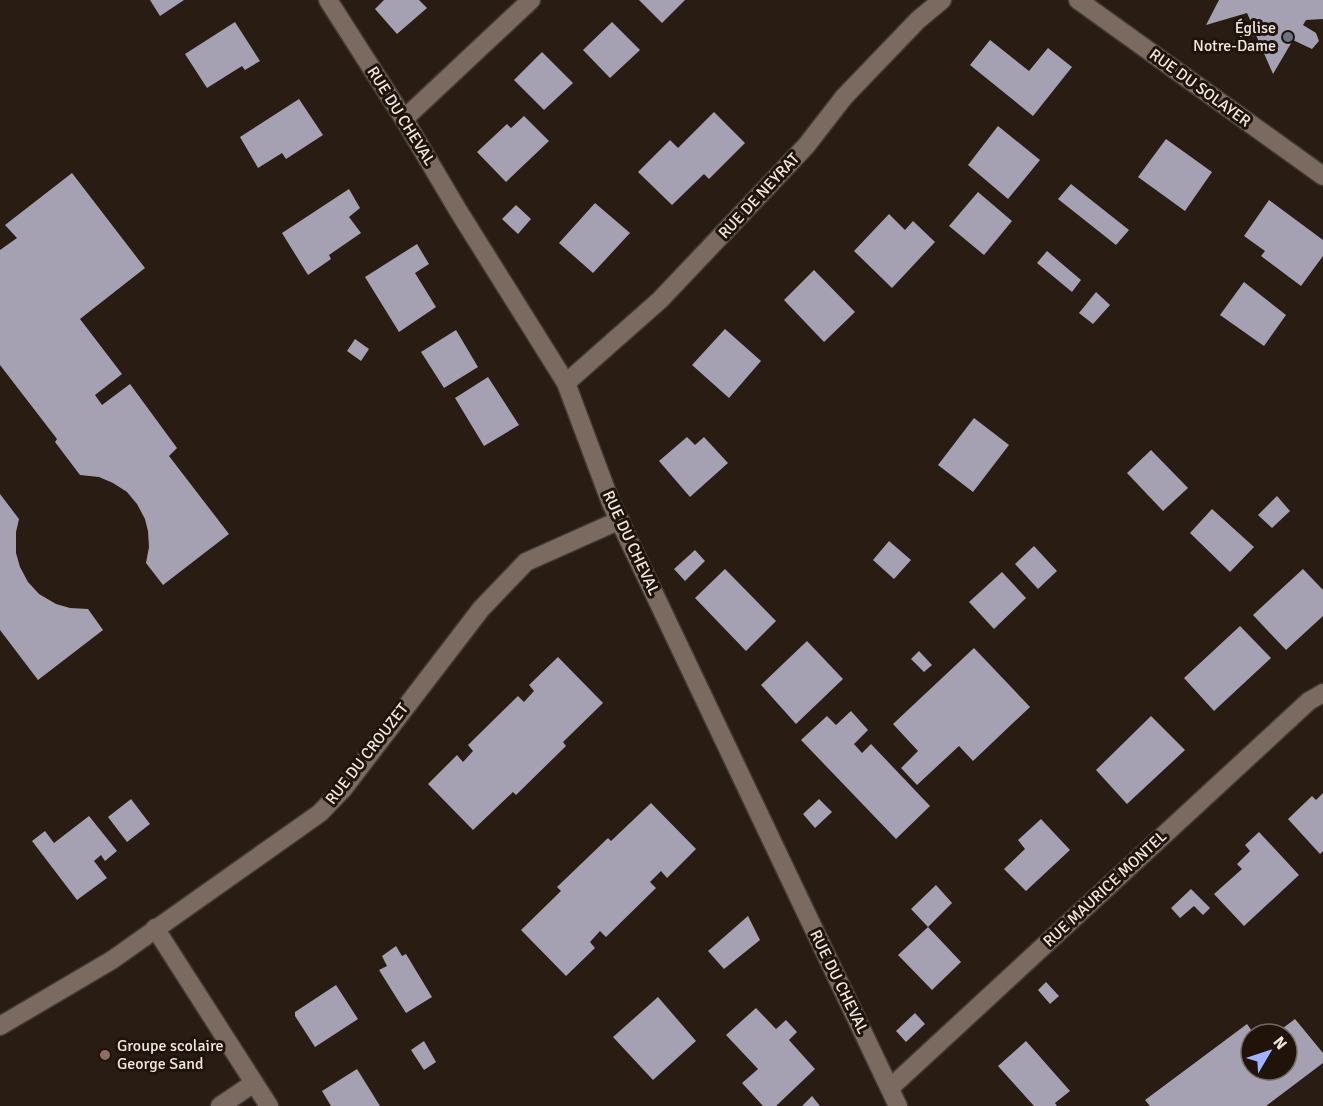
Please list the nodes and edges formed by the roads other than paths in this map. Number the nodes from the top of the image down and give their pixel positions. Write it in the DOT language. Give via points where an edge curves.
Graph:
graph roads {
  1 [pos="328,0"];
  2 [pos="531,0"];
  3 [pos="942,0"];
  4 [pos="1078,0"];
  5 [pos="404,119"];
  6 [pos="1323,176"];
  7 [pos="566,383"];
  8 [pos="620,520"];
  9 [pos="1323,693"];
  10 [pos="155,928"];
  11 [pos="0,1026"];
  12 [pos="254,1083"];
  13 [pos="890,1088"];
  14 [pos="220,1106"];
  15 [pos="269,1106"];
  16 [pos="898,1106"];
  1 -- 5 [label="street, RUE DU CHEVAL"];
  2 -- 5 [label="street"];
  3 -- 7 [label="street, RUE DE NEYRAT" via="844,97 806,146 660,300"];
  4 -- 6 [label="street, RUE DU SOLAYER"];
  5 -- 7 [label="street, RUE DU CHEVAL"];
  7 -- 8 [label="street, RUE DU CHEVAL"];
  8 -- 10 [label="street, RUE DU CROUZET" via="526,562 481,609 343,789 320,813"];
  8 -- 13 [label="street, RUE DU CHEVAL"];
  9 -- 13 [label="street, RUE MAURICE MONTEL" via="1309,701"];
  10 -- 11 [label="street, RUE DU CROUZET" via="112,960"];
  10 -- 12 [label="street"];
  12 -- 14 [label="street"];
  12 -- 15 [label="street"];
  13 -- 16 [label="street, RUE DU CHEVAL"];
}
